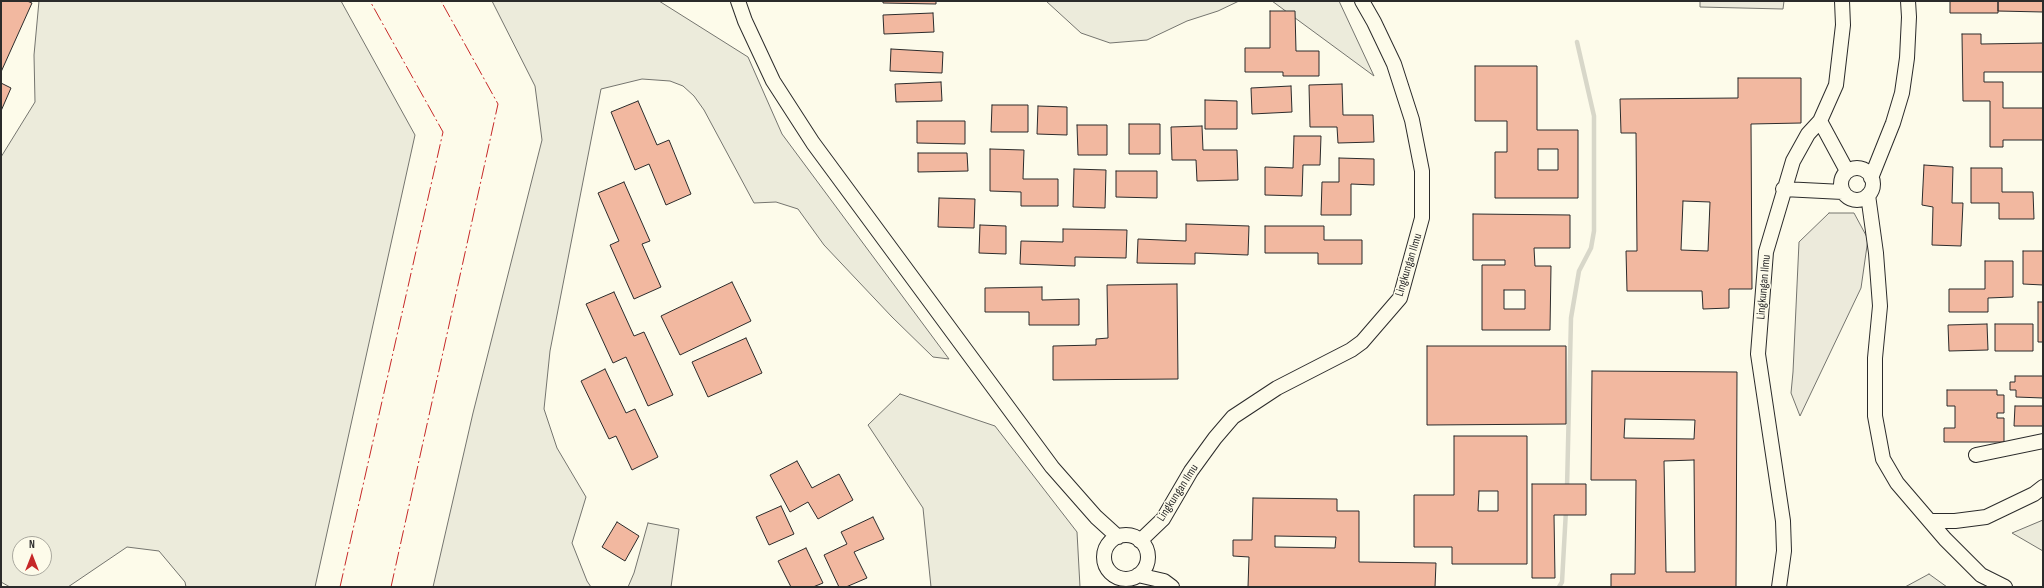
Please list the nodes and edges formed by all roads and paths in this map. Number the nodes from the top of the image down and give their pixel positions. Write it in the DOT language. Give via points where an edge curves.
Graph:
graph roads {
  1 [pos="738,1"];
  2 [pos="1362,1"];
  3 [pos="1842,1"];
  4 [pos="1908,1"];
  5 [pos="1820,121"];
  6 [pos="1847,171"];
  7 [pos="1871,178"];
  8 [pos="1783,189"];
  9 [pos="1843,192"];
  10 [pos="1868,195"];
  11 [pos="2043,441"];
  12 [pos="1976,455"];
  13 [pos="2043,487"];
  14 [pos="1930,521"];
  15 [pos="1118,537"];
  16 [pos="1140,541"];
  17 [pos="1138,575"];
  18 [pos="1117,582"];
  19 [pos="1172,587"];
  20 [pos="1780,587"];
  21 [pos="2005,587"];
  1 -- 15 [label="street" via="773,81 813,143 1052,467 1096,517"];
  2 -- 16 [label="street, Lingkungan Ilmu" via="1394,64 1412,120 1422,171 1422,218 1400,298 1362,342 1351,350 1277,388 1233,418 1191,471 1163,519"];
  3 -- 5 [label="street, Lingkungan Ilmu" via="1843,25 1836,85"];
  4 -- 7 [label="street" via="1907,58 1902,93"];
  5 -- 6 [label="street"];
  5 -- 8 [label="street, Lingkungan Ilmu" via="1808,134 1793,161"];
  6 -- 7 [label="street" via="1861,168"];
  6 -- 9 [label="street" via="1842,178"];
  7 -- 10 [label="street" via="1872,187"];
  8 -- 9 [label="street"];
  8 -- 20 [label="street, Lingkungan Ilmu" via="1766,252 1758,354 1783,521 1784,550"];
  9 -- 10 [label="street" via="1856,199"];
  10 -- 14 [label="street" via="1880,306 1875,358 1875,416 1883,459 1897,483"];
  11 -- 12 [label="street"];
  13 -- 14 [label="street" via="2034,494 1986,517"];
  14 -- 21 [label="street" via="1982,575"];
  15 -- 16 [label="street" via="1130,536"];
  15 -- 18 [label="street" via="1107,546 1104,561"];
  16 -- 17 [label="street" via="1147,558 1143,570"];
  17 -- 18 [label="street"];
  17 -- 19 [label="street" via="1164,581"];
}
